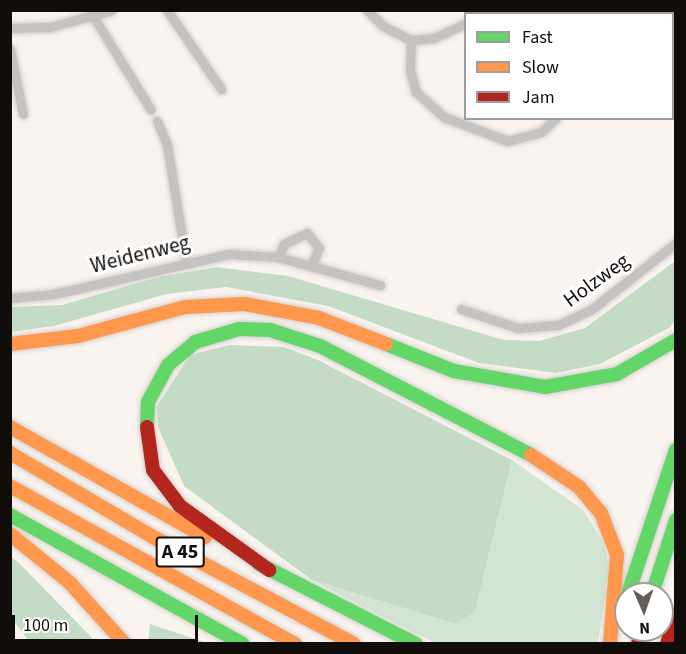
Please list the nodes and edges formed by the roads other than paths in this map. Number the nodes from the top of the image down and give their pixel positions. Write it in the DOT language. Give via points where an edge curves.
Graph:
graph roads {
  1 [pos="112,10"];
  2 [pos="167,10"];
  3 [pos="367,10"];
  4 [pos="93,16"];
  5 [pos="464,23"];
  6 [pos="10,28"];
  7 [pos="411,40"];
  8 [pos="10,49"];
  9 [pos="221,89"];
  10 [pos="151,110"];
  11 [pos="23,114"];
  12 [pos="554,120"];
  13 [pos="157,121"];
  14 [pos="675,243"];
  15 [pos="278,257"];
  16 [pos="186,261"];
  17 [pos="311,266"];
  18 [pos="380,285"];
  19 [pos="10,298"];
  20 [pos="461,309"];
  21 [pos="675,340"];
  22 [pos="10,344"];
  23 [pos="10,427"];
  24 [pos="675,450"];
  25 [pos="10,453"];
  26 [pos="10,486"];
  27 [pos="10,515"];
  28 [pos="675,520"];
  29 [pos="10,534"];
  30 [pos="269,570"];
  31 [pos="632,582"];
  32 [pos="655,582"];
  33 [pos="675,614"];
  34 [pos="125,644"];
  35 [pos="243,644"];
  36 [pos="295,644"];
  37 [pos="354,644"];
  38 [pos="416,644"];
  39 [pos="611,644"];
  40 [pos="667,644"];
  1 -- 4 [label="street"];
  2 -- 9 [label="street"];
  3 -- 7 [label="street" via="383,26"];
  4 -- 6 [label="street" via="50,27"];
  4 -- 10 [label="street"];
  5 -- 7 [label="street" via="434,38"];
  7 -- 12 [label="street" via="410,70 416,92 444,117 508,141 541,132"];
  8 -- 11 [label="street"];
  13 -- 16 [label="street" via="167,145"];
  14 -- 20 [label="street, Holzweg" via="592,309 558,326 518,328"];
  15 -- 16 [label="street, Weidenweg" via="229,254"];
  15 -- 17 [label="street, Weidenweg"];
  15 -- 17 [label="street" via="284,244 307,233 319,248"];
  16 -- 19 [label="street, Weidenweg" via="54,294"];
  17 -- 18 [label="street, Weidenweg"];
  21 -- 22 [label="highway" via="616,374 545,387 454,371 319,318 245,304 185,307 78,336"];
  23 -- 30 [label="highway" via="160,515"];
  24 -- 31 [label="highway"];
  25 -- 37 [label="highway, A 45" via="165,543"];
  26 -- 36 [label="highway, A 45"];
  27 -- 35 [label="highway"];
  28 -- 32 [label="highway"];
  29 -- 34 [label="highway" via="70,584"];
  30 -- 38 [label="highway"];
  30 -- 39 [label="highway" via="180,506 153,470 146,443 148,402 168,365 195,342 239,329 270,330 320,346 541,460 579,487 602,513 617,555"];
  33 -- 40 [label="highway"];
}
